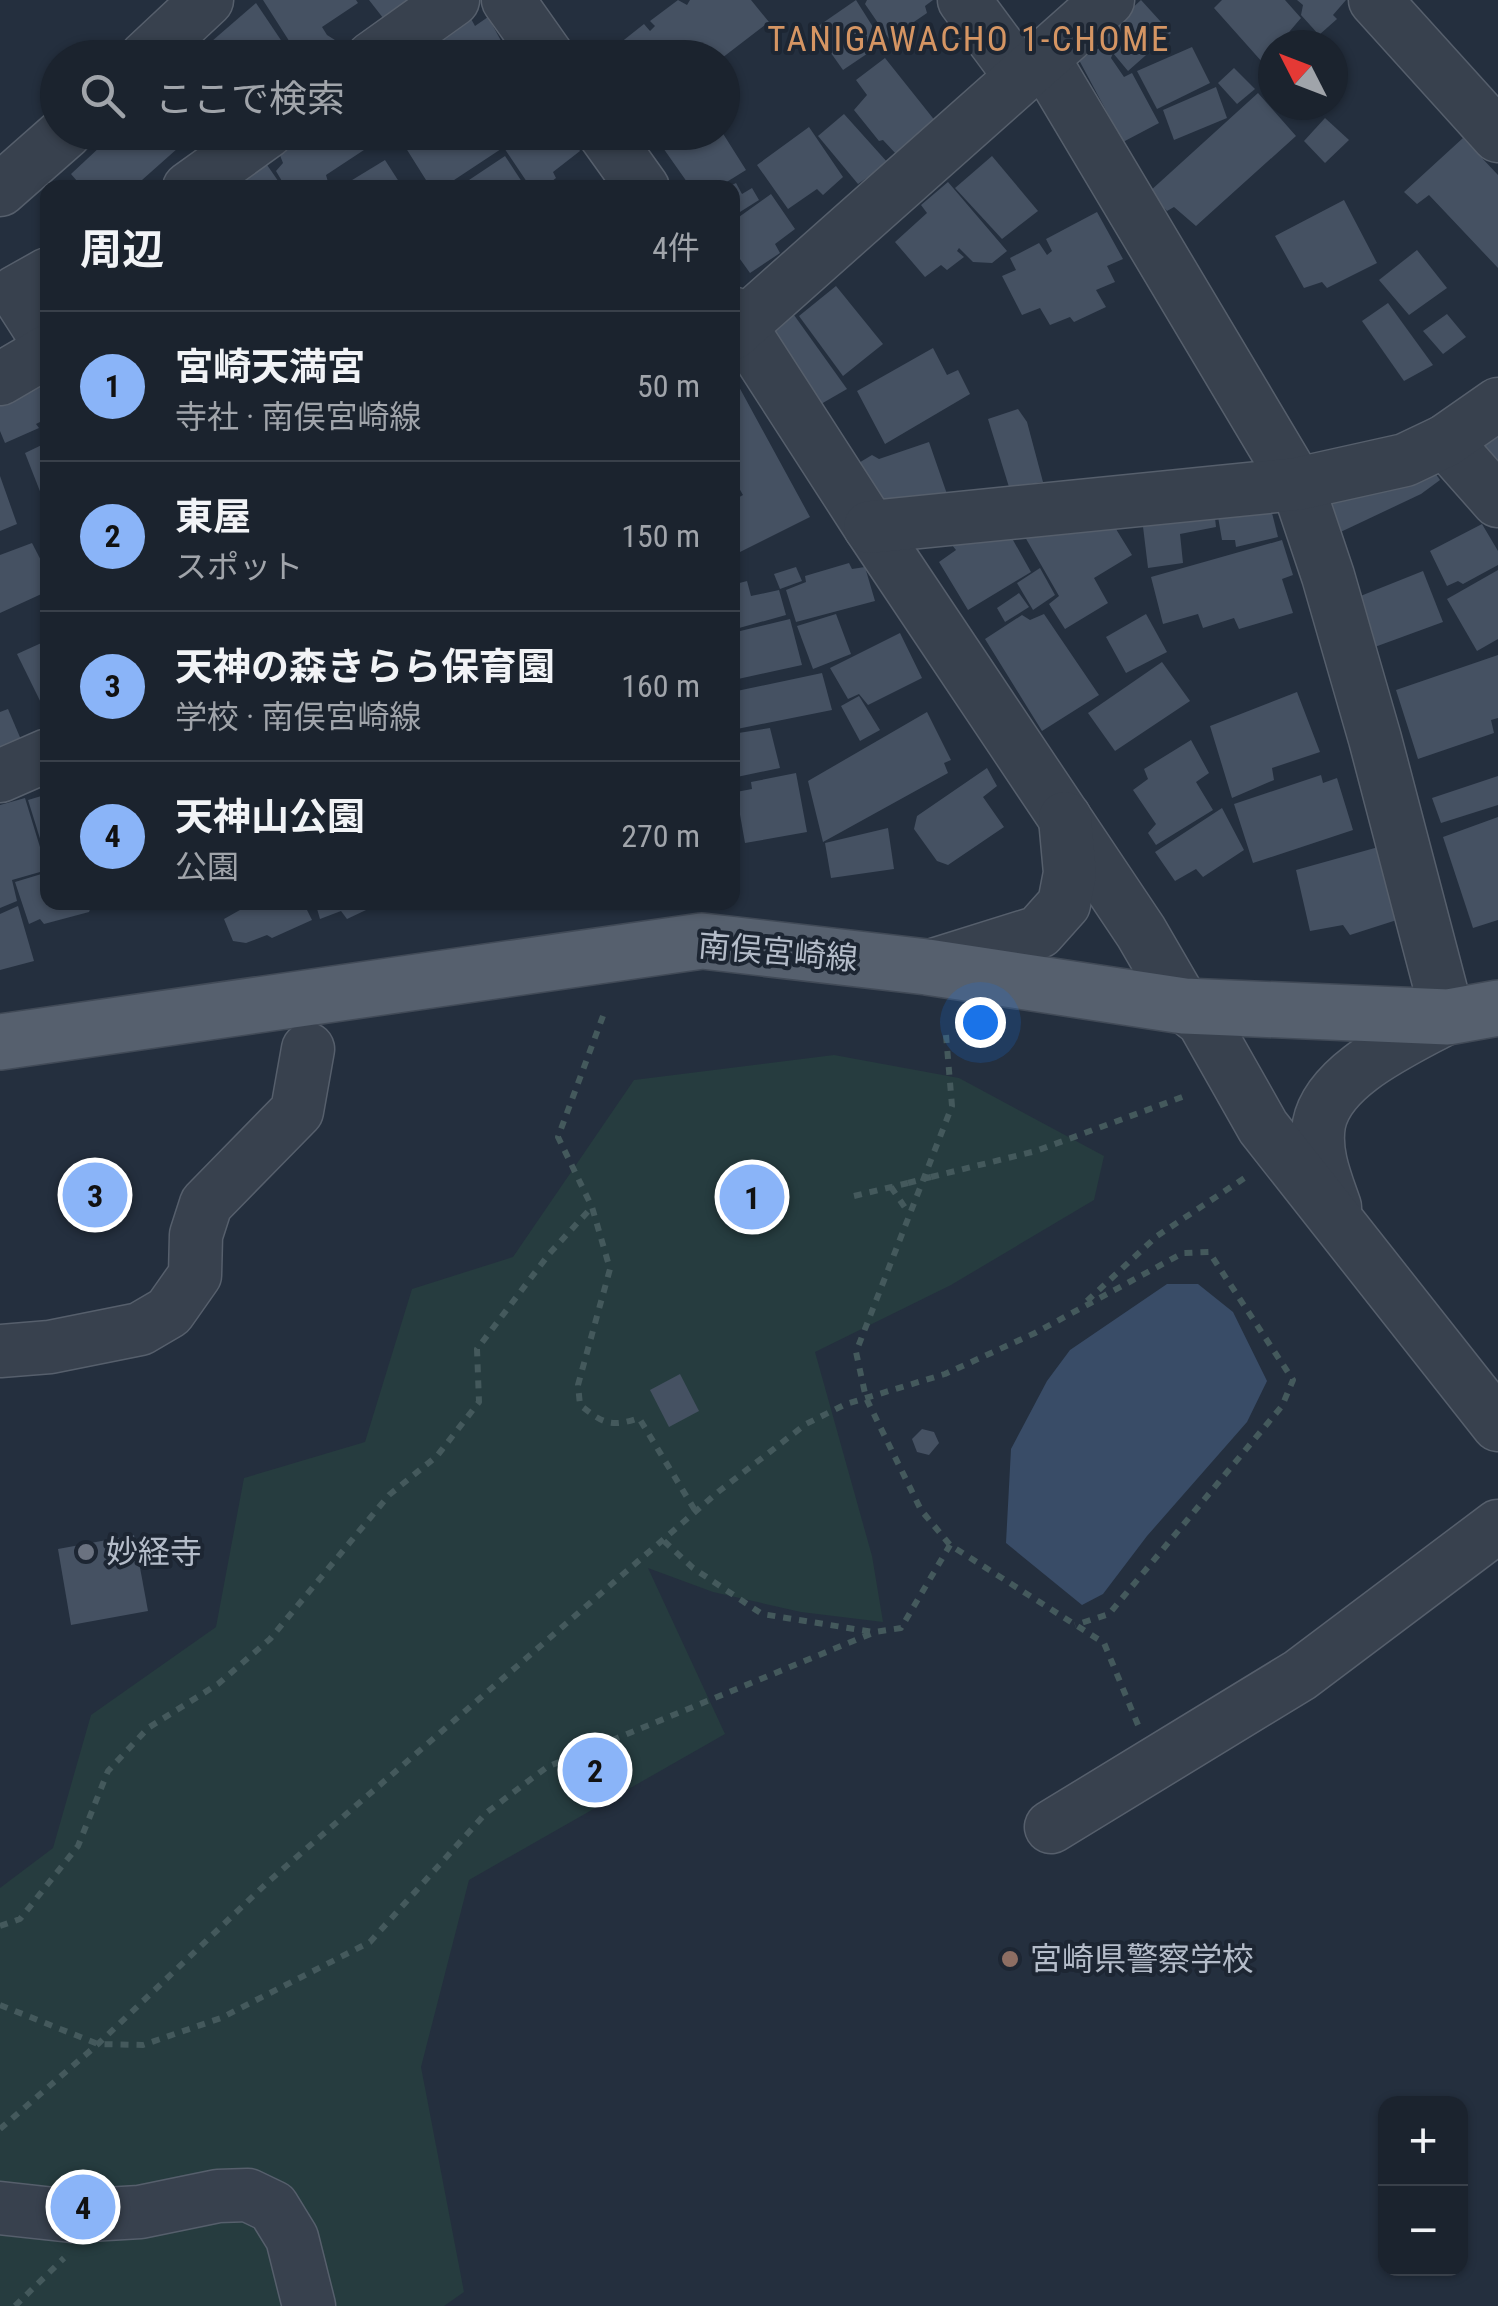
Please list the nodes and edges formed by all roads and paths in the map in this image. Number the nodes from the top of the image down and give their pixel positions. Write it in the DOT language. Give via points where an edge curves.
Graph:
graph roads {
  1 [pos="207,0"];
  2 [pos="454,0"];
  3 [pos="508,0"];
  4 [pos="964,0"];
  5 [pos="1108,0"];
  6 [pos="1375,0"];
  7 [pos="165,40"];
  8 [pos="397,40"];
  9 [pos="537,40"];
  10 [pos="1032,68"];
  11 [pos="1498,136"];
  12 [pos="46,150"];
  13 [pos="242,150"];
  14 [pos="616,150"];
  15 [pos="200,180"];
  16 [pos="636,180"];
  17 [pos="0,190"];
  18 [pos="40,278"];
  19 [pos="740,321"];
  20 [pos="40,330"];
  21 [pos="740,330"];
  22 [pos="40,356"];
  23 [pos="0,378"];
  24 [pos="1498,404"];
  25 [pos="1445,441"];
  26 [pos="1297,484"];
  27 [pos="1498,501"];
  28 [pos="870,528"];
  29 [pos="40,758"];
  30 [pos="0,776"];
  31 [pos="1066,818"];
  32 [pos="927,967"];
  33 [pos="1184,1006"];
  34 [pos="1473,1012"];
  35 [pos="602,1016"];
  36 [pos="946,1036"];
  37 [pos="0,1042"];
  38 [pos="308,1050"];
  39 [pos="1185,1096"];
  40 [pos="1248,1176"];
  41 [pos="892,1187"];
  42 [pos="854,1196"];
  43 [pos="592,1207"];
  44 [pos="909,1213"];
  45 [pos="1342,1227"];
  46 [pos="1077,1310"];
  47 [pos="0,1351"];
  48 [pos="866,1398"];
  49 [pos="1498,1426"];
  50 [pos="696,1512"];
  51 [pos="1498,1526"];
  52 [pos="664,1541"];
  53 [pos="950,1545"];
  54 [pos="1075,1625"];
  55 [pos="874,1632"];
  56 [pos="1154,1763"];
  57 [pos="1051,1826"];
  58 [pos="0,1926"];
  59 [pos="0,2006"];
  60 [pos="98,2044"];
  61 [pos="0,2130"];
  62 [pos="0,2208"];
  63 [pos="310,2306"];
  1 -- 7 [label="street"];
  2 -- 8 [label="street"];
  3 -- 9 [label="street"];
  4 -- 10 [label="street"];
  5 -- 10 [label="street"];
  6 -- 11 [label="street"];
  10 -- 19 [label="street"];
  10 -- 26 [label="street"];
  12 -- 17 [label="street"];
  13 -- 15 [label="street"];
  14 -- 16 [label="street"];
  18 -- 20 [label="street" via="16,292"];
  21 -- 28 [label="street"];
  22 -- 23 [label="street"];
  24 -- 25 [label="street"];
  25 -- 26 [label="street" via="1405,460"];
  25 -- 27 [label="street"];
  26 -- 28 [label="street"];
  26 -- 34 [label="street" via="1376,739"];
  28 -- 31 [label="street"];
  29 -- 30 [label="street"];
  31 -- 32 [label="street" via="1070,873 1064,904 1039,932"];
  31 -- 33 [label="street"];
  32 -- 33 [label="main road, 南俣宮崎線"];
  32 -- 37 [label="main road, 南俣宮崎線" via="702,941"];
  33 -- 34 [label="main road, 南俣宮崎線"];
  33 -- 45 [label="street" via="1203,1022 1263,1128"];
  34 -- 45 [label="street" via="1362,1067 1332,1094 1319,1123 1320,1160"];
  35 -- 43 [label="path" via="558,1137"];
  36 -- 44 [label="path" via="952,1106"];
  38 -- 47 [label="street" via="296,1110 206,1204 196,1235 195,1275 170,1312 140,1329"];
  39 -- 41 [label="path, bridge" via="1036,1151"];
  40 -- 46 [label="path" via="1157,1236"];
  41 -- 42 [label="path"];
  41 -- 44 [label="path"];
  43 -- 50 [label="path" via="610,1268 578,1385 580,1405 602,1422 638,1418"];
  43 -- 58 [label="path" via="476,1349 479,1402 437,1456 390,1495 270,1639 218,1684 148,1728 108,1771 78,1846 20,1919"];
  44 -- 48 [label="path" via="856,1352"];
  45 -- 49 [label="street"];
  46 -- 48 [label="path" via="945,1374"];
  46 -- 54 [label="path" via="1183,1253 1208,1252 1294,1380 1282,1406 1110,1614"];
  48 -- 50 [label="path" via="806,1424"];
  48 -- 53 [label="path" via="922,1510"];
  50 -- 52 [label="path"];
  51 -- 56 [label="street" via="1300,1675"];
  52 -- 55 [label="path" via="762,1614"];
  52 -- 60 [label="path" via="269,1881"];
  53 -- 54 [label="path"];
  53 -- 55 [label="path" via="901,1628"];
  54 -- 56 [label="path" via="1104,1643"];
  55 -- 60 [label="path" via="546,1767 486,1812 370,1942 305,1977 221,2018 143,2045"];
  56 -- 57 [label="street"];
  59 -- 60 [label="path"];
  60 -- 61 [label="path"];
  62 -- 63 [label="street" via="72,2216 248,2195 273,2206 292,2238"];
}
